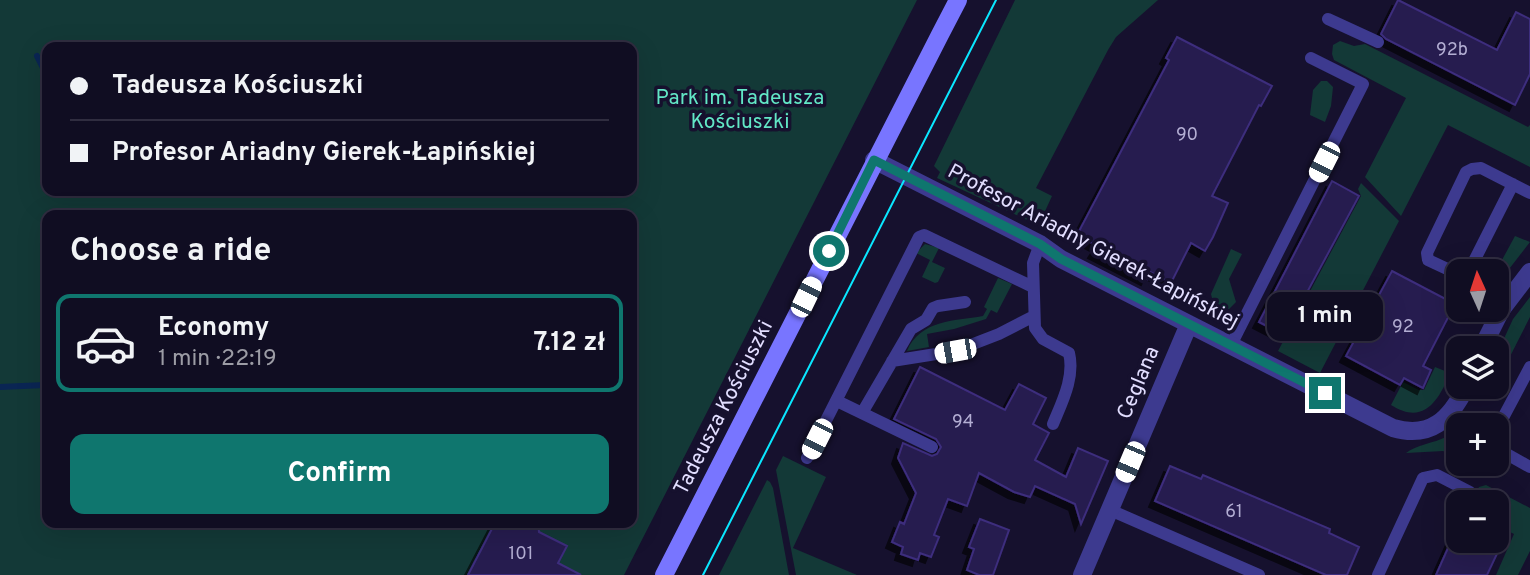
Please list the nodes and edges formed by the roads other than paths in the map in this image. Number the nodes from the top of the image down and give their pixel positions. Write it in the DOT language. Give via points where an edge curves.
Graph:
graph roads {
  1 [pos="958,0"];
  2 [pos="1328,19"];
  3 [pos="1378,42"];
  4 [pos="1311,58"];
  5 [pos="874,160"];
  6 [pos="1513,184"];
  7 [pos="1530,193"];
  8 [pos="1040,244"];
  9 [pos="1475,259"];
  10 [pos="1446,268"];
  11 [pos="1530,272"];
  12 [pos="1033,287"];
  13 [pos="965,302"];
  14 [pos="1034,316"];
  15 [pos="1189,324"];
  16 [pos="1488,336"];
  17 [pos="1231,345"];
  18 [pos="892,361"];
  19 [pos="1530,367"];
  20 [pos="837,401"];
  21 [pos="862,413"];
  22 [pos="1506,413"];
  23 [pos="1053,424"];
  24 [pos="1446,424"];
  25 [pos="932,447"];
  26 [pos="1509,456"];
  27 [pos="807,458"];
  28 [pos="1530,467"];
  29 [pos="1466,490"];
  30 [pos="1110,510"];
  31 [pos="664,575"];
  32 [pos="1082,575"];
  33 [pos="1259,575"];
  34 [pos="1378,575"];
  1 -- 5 [label="street, Tadeusza Kościuszki"];
  2 -- 3 [label="lane"];
  4 -- 17 [label="lane" via="1363,84"];
  5 -- 8 [label="street, Profesor Ariadny Gierek-Łapińskiej"];
  5 -- 31 [label="street, Tadeusza Kościuszki"];
  6 -- 7 [label="lane"];
  6 -- 9 [label="lane"];
  6 -- 10 [label="lane" via="1481,168 1465,175 1427,253 1428,260"];
  8 -- 12 [label="lane" via="1033,263"];
  8 -- 15 [label="street, Profesor Ariadny Gierek-Łapińskiej"];
  11 -- 16 [label="street"];
  12 -- 14 [label="lane"];
  12 -- 20 [label="lane" via="924,235 919,237"];
  13 -- 18 [label="lane" via="933,309 911,329"];
  14 -- 18 [label="lane" via="955,351"];
  14 -- 23 [label="lane" via="1038,334 1069,352 1071,361 1066,394"];
  15 -- 17 [label="street, Profesor Ariadny Gierek-Łapińskiej"];
  15 -- 30 [label="street, Ceglana"];
  17 -- 24 [label="street, Profesor Ariadny Gierek-Łapińskiej" via="1393,428 1422,430"];
  18 -- 21 [label="lane"];
  19 -- 22 [label="lane"];
  20 -- 21 [label="lane"];
  20 -- 27 [label="lane"];
  21 -- 25 [label="lane"];
  26 -- 28 [label="lane"];
  29 -- 34 [label="lane" via="1437,475 1425,476"];
  30 -- 32 [label="street, Ceglana"];
  30 -- 33 [label="lane"];
}
